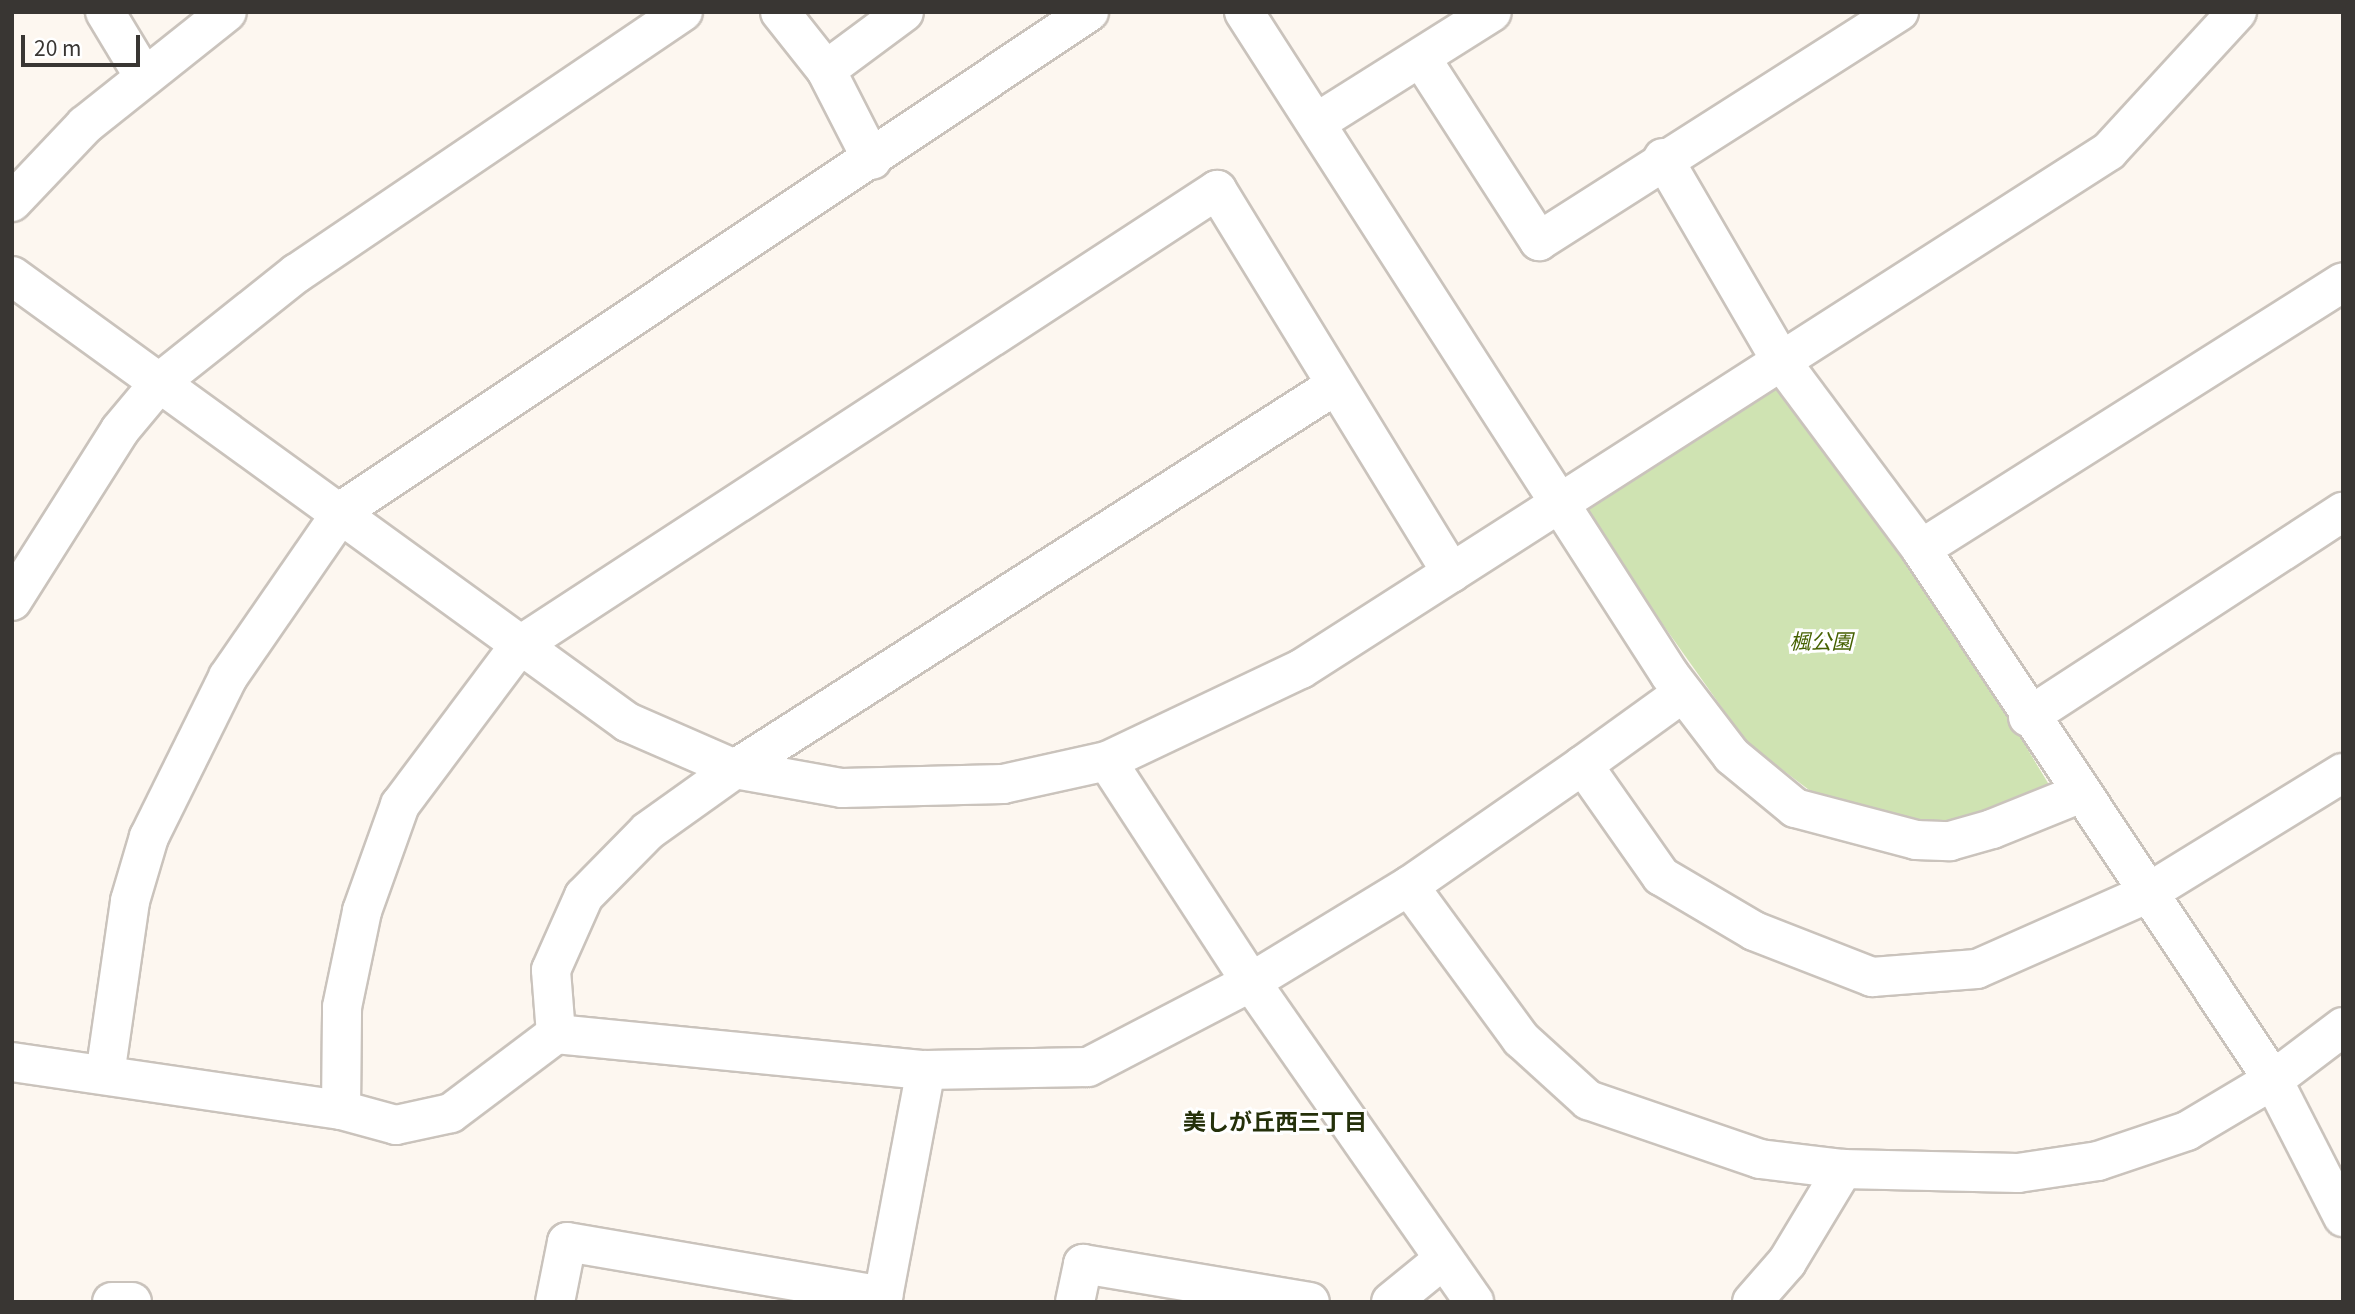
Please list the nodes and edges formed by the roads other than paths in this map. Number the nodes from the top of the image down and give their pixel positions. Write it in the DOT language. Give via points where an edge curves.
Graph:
graph roads {
  1 [pos="104,12"];
  2 [pos="227,12"];
  3 [pos="683,12"];
  4 [pos="780,12"];
  5 [pos="904,12"];
  6 [pos="1089,12"];
  7 [pos="1244,12"];
  8 [pos="1492,12"];
  9 [pos="1899,12"];
  10 [pos="2237,12"];
  11 [pos="1421,58"];
  12 [pos="826,70"];
  13 [pos="143,75"];
  14 [pos="1319,121"];
  15 [pos="1663,158"];
  16 [pos="872,160"];
  17 [pos="12,202"];
  18 [pos="12,276"];
  19 [pos="2343,282"];
  20 [pos="1781,361"];
  21 [pos="161,381"];
  22 [pos="1336,385"];
  23 [pos="1558,501"];
  24 [pos="342,510"];
  25 [pos="2343,512"];
  26 [pos="1921,549"];
  27 [pos="1452,573"];
  28 [pos="12,601"];
  29 [pos="519,646"];
  30 [pos="1683,693"];
  31 [pos="2028,717"];
  32 [pos="1107,761"];
  33 [pos="1583,765"];
  34 [pos="735,769"];
  35 [pos="2343,773"];
  36 [pos="2079,794"];
  37 [pos="1409,886"];
  38 [pos="2146,894"];
  39 [pos="1251,982"];
  40 [pos="2343,1027"];
  41 [pos="556,1034"];
  42 [pos="12,1062"];
  43 [pos="926,1070"];
  44 [pos="104,1075"];
  45 [pos="2273,1080"];
  46 [pos="341,1110"];
  47 [pos="1843,1169"];
  48 [pos="2343,1217"];
  49 [pos="1444,1259"];
  50 [pos="883,1299"];
  51 [pos="112,1302"];
  52 [pos="132,1302"];
  53 [pos="555,1302"];
  54 [pos="1076,1302"];
  55 [pos="1310,1302"];
  56 [pos="1391,1302"];
  57 [pos="1474,1302"];
  58 [pos="1752,1302"];
  1 -- 13 [label="street"];
  2 -- 13 [label="street"];
  3 -- 21 [label="street" via="297,273"];
  4 -- 12 [label="street"];
  5 -- 12 [label="street"];
  6 -- 16 [label="street"];
  7 -- 14 [label="street"];
  8 -- 11 [label="street"];
  9 -- 15 [label="street"];
  10 -- 20 [label="street" via="2109,150"];
  11 -- 14 [label="street"];
  11 -- 15 [label="street" via="1539,241"];
  12 -- 16 [label="street"];
  13 -- 17 [label="street"];
  14 -- 23 [label="street"];
  15 -- 20 [label="street"];
  16 -- 24 [label="street" via="490,406"];
  18 -- 21 [label="street"];
  19 -- 26 [label="street"];
  20 -- 23 [label="street"];
  20 -- 26 [label="street"];
  21 -- 24 [label="street"];
  21 -- 28 [label="street" via="120,429"];
  22 -- 27 [label="street"];
  22 -- 29 [label="street" via="1217,190"];
  22 -- 34 [label="street"];
  23 -- 27 [label="street"];
  23 -- 30 [label="street"];
  24 -- 29 [label="street"];
  24 -- 44 [label="street" via="228,677 149,837 130,901"];
  25 -- 31 [label="street"];
  26 -- 31 [label="street"];
  27 -- 32 [label="street" via="1301,669"];
  29 -- 34 [label="street" via="627,723"];
  29 -- 46 [label="street" via="400,805 362,911 342,1007"];
  30 -- 33 [label="street"];
  30 -- 36 [label="street" via="1732,755 1795,808 1878,835 1950,841"];
  31 -- 36 [label="street"];
  32 -- 34 [label="street" via="1003,784 842,788"];
  32 -- 39 [label="street"];
  33 -- 37 [label="street"];
  33 -- 38 [label="street" via="1661,876 1754,930 1872,977 1977,969"];
  34 -- 41 [label="street" via="648,831 584,896 551,970"];
  35 -- 38 [label="street"];
  36 -- 38 [label="street"];
  37 -- 39 [label="street"];
  37 -- 47 [label="street" via="1521,1039 1588,1100 1760,1159"];
  38 -- 45 [label="street"];
  39 -- 43 [label="street" via="1088,1067"];
  39 -- 49 [label="street"];
  40 -- 45 [label="street"];
  41 -- 43 [label="street"];
  41 -- 46 [label="street" via="451,1113 396,1125"];
  42 -- 44 [label="street"];
  43 -- 50 [label="street"];
  44 -- 46 [label="street"];
  45 -- 47 [label="street" via="2187,1131 2098,1161 2018,1173"];
  45 -- 48 [label="street"];
  47 -- 58 [label="street" via="1787,1262"];
  49 -- 56 [label="street"];
  49 -- 57 [label="street"];
  50 -- 53 [label="street" via="567,1242"];
  51 -- 52 [label="street"];
  54 -- 55 [label="street" via="1083,1264"];
}
